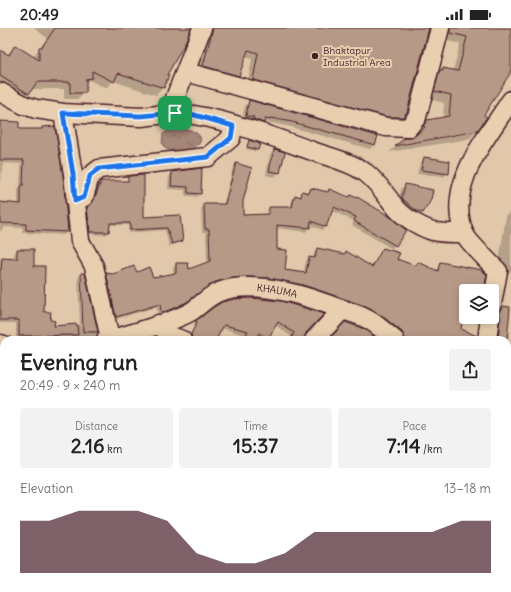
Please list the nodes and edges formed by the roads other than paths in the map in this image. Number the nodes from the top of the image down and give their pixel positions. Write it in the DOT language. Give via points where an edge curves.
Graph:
graph roads {
  1 [pos="202,28"];
  2 [pos="440,28"];
  3 [pos="186,72"];
  4 [pos="0,92"];
  5 [pos="511,100"];
  6 [pos="63,113"];
  7 [pos="175,113"];
  8 [pos="233,126"];
  9 [pos="75,201"];
  10 [pos="464,233"];
  11 [pos="496,284"];
  12 [pos="343,309"];
  13 [pos="158,324"];
  14 [pos="489,324"];
  15 [pos="107,336"];
  16 [pos="120,336"];
  17 [pos="171,336"];
  18 [pos="318,336"];
  19 [pos="390,336"];
  20 [pos="488,336"];
  1 -- 3 [label="street"];
  2 -- 3 [label="street" via="417,116 408,128 386,127"];
  3 -- 7 [label="street" via="175,98"];
  4 -- 6 [label="street" via="24,105"];
  5 -- 10 [label="street" via="467,170 458,201"];
  6 -- 7 [label="street" via="141,116"];
  6 -- 9 [label="street"];
  7 -- 8 [label="street" via="191,114"];
  8 -- 9 [label="street" via="231,138 208,157 99,169 90,176 84,197"];
  8 -- 10 [label="street" via="277,138 365,172 382,188 398,211 414,222 433,231"];
  9 -- 15 [label="street" via="80,241 94,266"];
  10 -- 11 [label="street" via="498,272"];
  12 -- 13 [label="street, KHAUMA" via="277,290 231,288 208,298 191,311"];
  12 -- 18 [label="street"];
  12 -- 19 [label="street, KHAUMA" via="368,319"];
  13 -- 16 [label="street, KHAUMA"];
  13 -- 17 [label="street"];
  14 -- 20 [label="street"];
}
